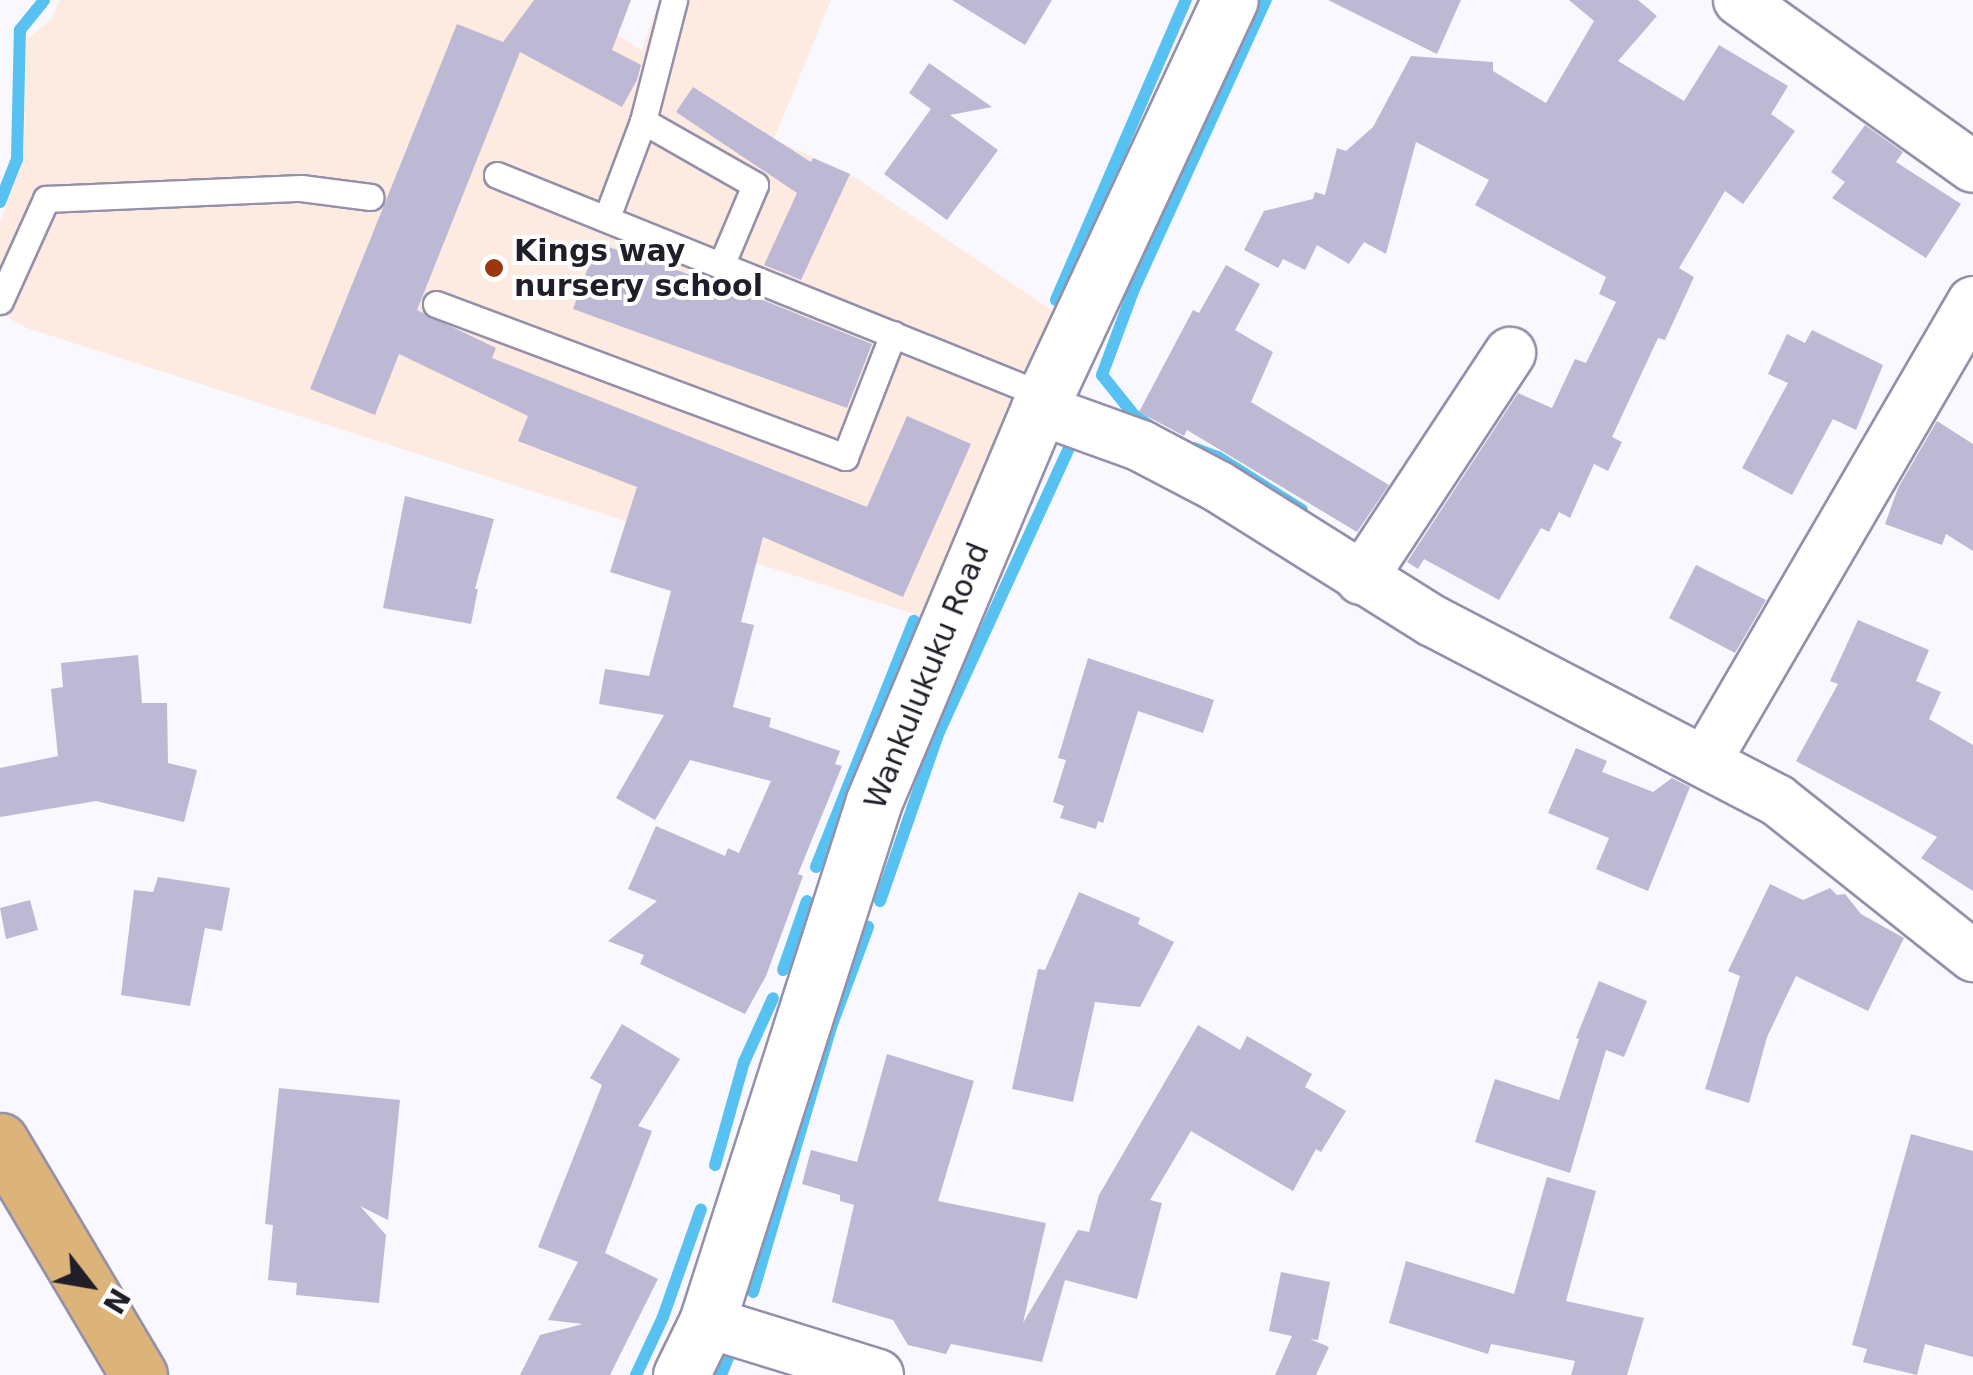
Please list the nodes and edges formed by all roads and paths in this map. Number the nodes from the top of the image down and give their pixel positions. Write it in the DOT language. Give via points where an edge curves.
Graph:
graph roads {
  1 [pos="674,0"];
  2 [pos="1230,0"];
  3 [pos="1739,0"];
  4 [pos="643,121"];
  5 [pos="1973,167"];
  6 [pos="497,175"];
  7 [pos="370,198"];
  8 [pos="607,217"];
  9 [pos="722,263"];
  10 [pos="0,301"];
  11 [pos="1973,302"];
  12 [pos="436,304"];
  13 [pos="893,334"];
  14 [pos="1510,353"];
  15 [pos="1042,403"];
  16 [pos="1361,579"];
  17 [pos="1706,760"];
  18 [pos="1973,956"];
  19 [pos="0,1140"];
  20 [pos="708,1322"];
  21 [pos="140,1375"];
  22 [pos="682,1375"];
  23 [pos="878,1375"];
  1 -- 4 [label="lane"];
  2 -- 15 [label="main road, Wankulukuku Road"];
  3 -- 5 [label="street"];
  4 -- 8 [label="lane"];
  4 -- 9 [label="lane" via="755,185"];
  6 -- 8 [label="lane"];
  7 -- 10 [label="lane" via="300,188 46,198"];
  8 -- 9 [label="lane"];
  9 -- 13 [label="lane"];
  11 -- 17 [label="street"];
  12 -- 13 [label="lane" via="845,457"];
  13 -- 15 [label="lane"];
  14 -- 16 [label="street"];
  15 -- 16 [label="street" via="1219,487"];
  15 -- 20 [label="main road, Wankulukuku Road" via="874,801"];
  16 -- 17 [label="street"];
  17 -- 18 [label="street" via="1776,800"];
  19 -- 21 [label="main road"];
  20 -- 22 [label="main road, Wankulukuku Road"];
  20 -- 23 [label="street"];
}
